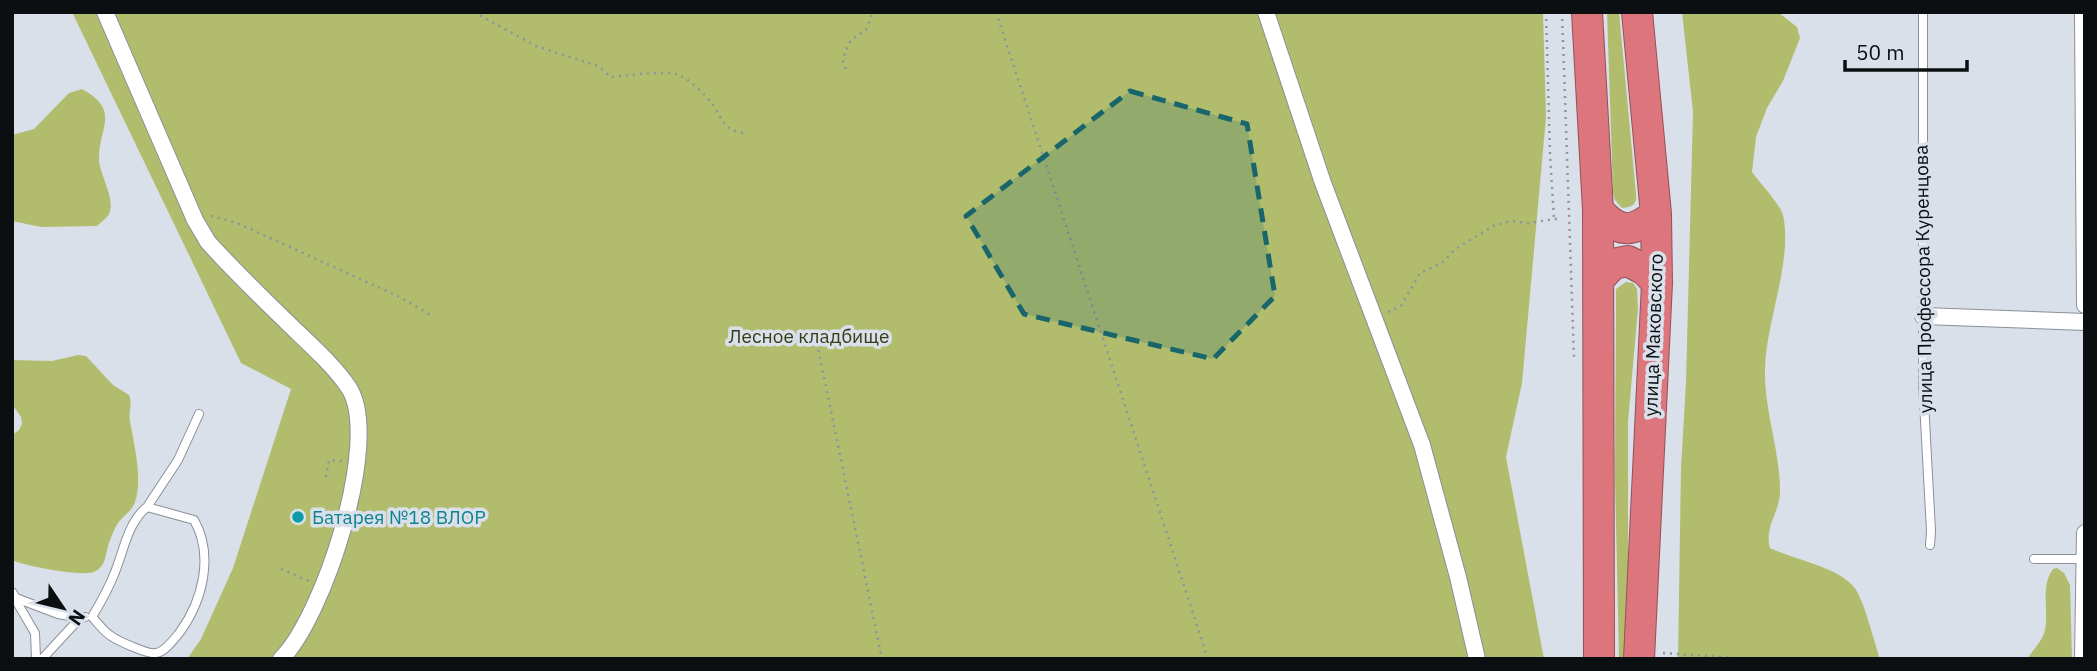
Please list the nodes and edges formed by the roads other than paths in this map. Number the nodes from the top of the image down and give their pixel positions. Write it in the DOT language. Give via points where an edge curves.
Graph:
graph roads {
  1 [pos="105,12"];
  2 [pos="1266,12"];
  3 [pos="1587,12"];
  4 [pos="1637,12"];
  5 [pos="1923,12"];
  6 [pos="2083,12"];
  7 [pos="2084,63"];
  8 [pos="1598,210"];
  9 [pos="1656,214"];
  10 [pos="1598,280"];
  11 [pos="1657,283"];
  12 [pos="2085,305"];
  13 [pos="1923,316"];
  14 [pos="2085,322"];
  15 [pos="199,414"];
  16 [pos="147,507"];
  17 [pos="2085,533"];
  18 [pos="1930,545"];
  19 [pos="2034,559"];
  20 [pos="2084,559"];
  21 [pos="13,597"];
  22 [pos="92,617"];
  23 [pos="80,618"];
  24 [pos="1651,656"];
  25 [pos="36,659"];
  26 [pos="42,659"];
  27 [pos="281,659"];
  28 [pos="1478,659"];
  29 [pos="1599,659"];
  30 [pos="2083,659"];
  1 -- 27 [label="street" via="208,242 350,389 360,421 343,531 304,628"];
  2 -- 28 [label="street" via="1323,183 1422,445"];
  3 -- 8 [label="highway"];
  4 -- 9 [label="highway, улица Маковского"];
  5 -- 13 [label="lane, улица Профессора Куренцова"];
  6 -- 7 [label="street"];
  7 -- 12 [label="street"];
  8 -- 9 [label="highway" via="1612,226 1628,229"];
  8 -- 10 [label="highway"];
  9 -- 11 [label="highway, улица Маковского"];
  10 -- 11 [label="highway" via="1613,264 1628,261"];
  10 -- 29 [label="highway"];
  11 -- 24 [label="highway, улица Маковского"];
  13 -- 14 [label="street"];
  13 -- 18 [label="lane, улица Профессора Куренцова"];
  15 -- 16 [label="lane" via="178,460"];
  16 -- 22 [label="lane" via="136,516"];
  16 -- 22 [label="lane" via="194,520 204,536 200,594 191,616 175,639 160,653 152,654 110,636"];
  17 -- 20 [label="street"];
  19 -- 20 [label="lane"];
  20 -- 30 [label="street"];
  21 -- 23 [label="lane"];
  21 -- 25 [label="lane" via="34,634"];
  22 -- 23 [label="lane"];
  23 -- 26 [label="lane"];
}
